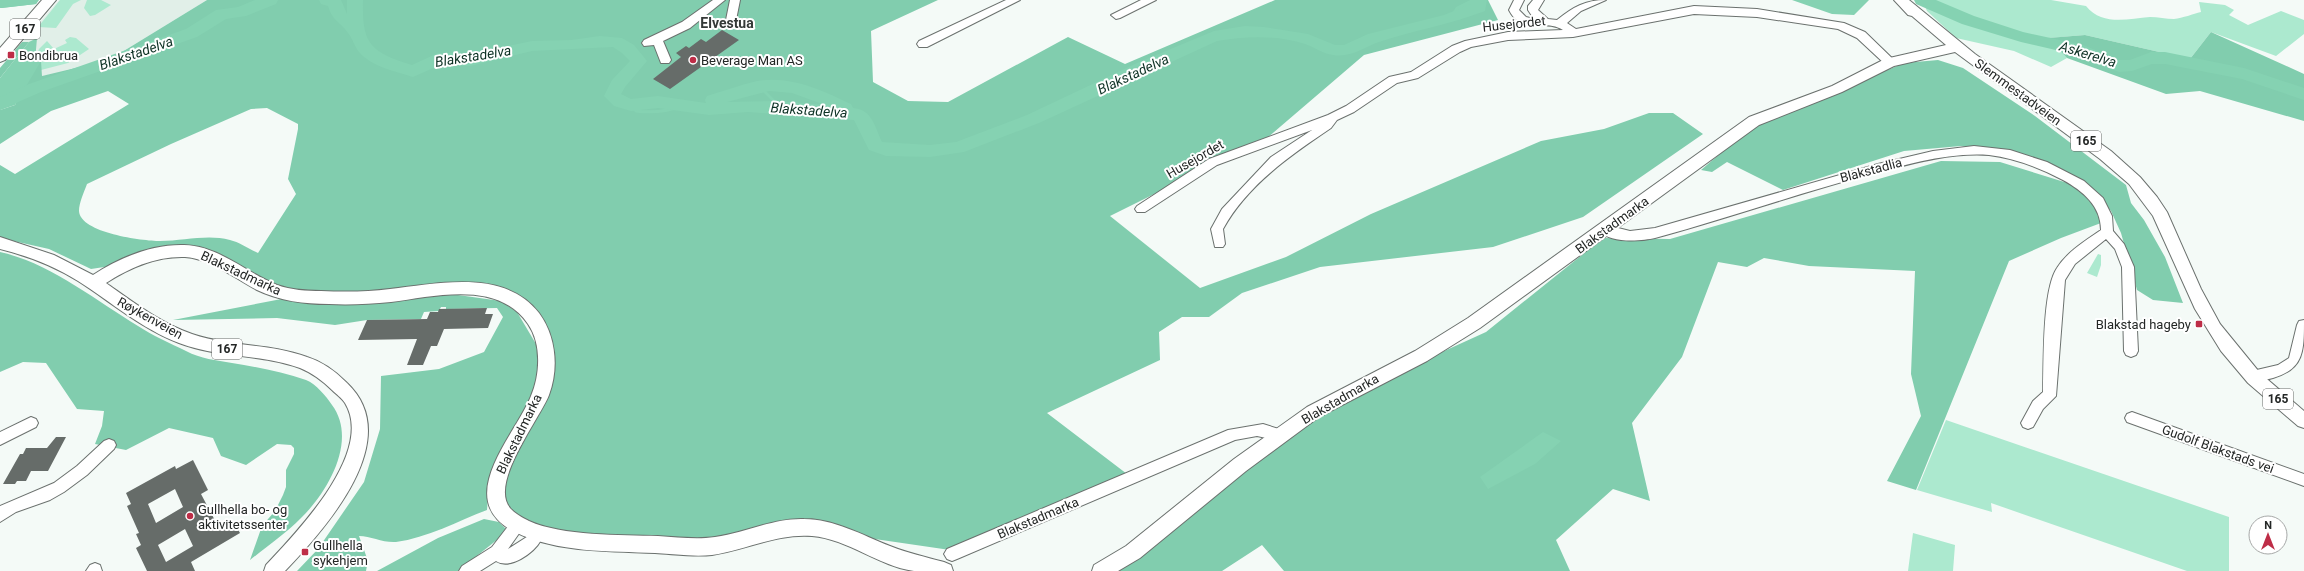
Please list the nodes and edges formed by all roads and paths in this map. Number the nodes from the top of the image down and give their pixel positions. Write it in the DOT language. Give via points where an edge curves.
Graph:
graph roads {
  1 [pos="49,0"];
  2 [pos="720,0"];
  3 [pos="735,0"];
  4 [pos="1015,0"];
  5 [pos="1151,0"];
  6 [pos="1519,0"];
  7 [pos="1539,0"];
  8 [pos="1601,0"];
  9 [pos="1901,0"];
  10 [pos="1908,0"];
  11 [pos="1917,13"];
  12 [pos="1116,15"];
  13 [pos="731,20"];
  14 [pos="1547,22"];
  15 [pos="1560,23"];
  16 [pos="1574,33"];
  17 [pos="923,44"];
  18 [pos="1958,47"];
  19 [pos="0,57"];
  20 [pos="665,60"];
  21 [pos="1890,62"];
  22 [pos="1334,117"];
  23 [pos="1142,209"];
  24 [pos="1606,230"];
  25 [pos="2107,232"];
  26 [pos="0,243"];
  27 [pos="1219,244"];
  28 [pos="94,284"];
  29 [pos="2304,325"];
  30 [pos="2131,350"];
  31 [pos="2253,376"];
  32 [pos="2132,418"];
  33 [pos="2304,422"];
  34 [pos="31,423"];
  35 [pos="2028,423"];
  36 [pos="1280,435"];
  37 [pos="0,439"];
  38 [pos="109,445"];
  39 [pos="2304,480"];
  40 [pos="329,505"];
  41 [pos="1,513"];
  42 [pos="518,525"];
  43 [pos="533,540"];
  44 [pos="497,552"];
  45 [pos="952,554"];
  46 [pos="260,571"];
  47 [pos="273,571"];
  48 [pos="467,571"];
  49 [pos="944,571"];
  50 [pos="1101,571"];
  1 -- 19 [label="main road, 167"];
  2 -- 20 [label="street" via="686,25 652,41"];
  3 -- 13 [label="street"];
  4 -- 17 [label="street"];
  5 -- 12 [label="street"];
  6 -- 14 [label="street, Husejordet" via="1514,10 1518,17 1529,22"];
  7 -- 14 [label="street, Husejordet" via="1533,10 1540,19"];
  8 -- 15 [label="street, Husejordet" via="1577,10"];
  9 -- 11 [label="main road, Slemmestadveien / 165"];
  10 -- 11 [label="main road, Slemmestadveien / 165"];
  11 -- 18 [label="main road, Slemmestadveien / 165"];
  14 -- 15 [label="street, Husejordet"];
  15 -- 16 [label="street, Husejordet"];
  16 -- 21 [label="street, Husejordet" via="1694,10 1757,13 1851,30 1861,35"];
  16 -- 22 [label="street, Husejordet" via="1508,36 1469,44 1456,49 1420,72 1393,80"];
  18 -- 21 [label="main road, Blakstadmarka"];
  18 -- 31 [label="main road, Slemmestadveien / 165" via="2112,161 2138,184 2161,216 2208,320 2232,355 2246,372"];
  21 -- 24 [label="main road, Blakstadmarka" via="1837,89 1754,121"];
  22 -- 23 [label="street, Husejordet" via="1213,162"];
  22 -- 27 [label="street, Husejordet" via="1327,125 1275,160 1234,203 1217,229"];
  24 -- 25 [label="street, Blakstadlia" via="1639,237 1859,173 1936,153 1963,150 2015,156 2059,172 2080,184 2101,205 2108,224"];
  24 -- 36 [label="main road, Blakstadmarka" via="1446,342 1335,399"];
  25 -- 30 [label="street" via="2120,247 2128,267"];
  25 -- 35 [label="street" via="2060,273 2049,396 2038,405"];
  26 -- 28 [label="main road, Røykenveien / 167" via="38,253"];
  28 -- 40 [label="main road, Røykenveien / 167" via="133,312 184,338 212,346 300,362 320,370 345,388 357,408 360,421 359,438 350,470"];
  28 -- 42 [label="main road, Blakstadmarka" via="114,270 140,258 182,251 204,254 272,290 292,296 341,298 464,288 508,296 531,314 543,336 545,349 544,379 540,394 506,456 497,480 498,508 506,518"];
  29 -- 31 [label="street" via="2292,365"];
  31 -- 33 [label="main road, Slemmestadveien / 165"];
  32 -- 39 [label="street, Gudolf Blakstads vei"];
  34 -- 37 [label="street"];
  36 -- 45 [label="street, Blakstadmarka" via="1256,429 1234,434"];
  36 -- 50 [label="main road, Blakstadmarka" via="1139,548"];
  38 -- 41 [label="street" via="72,478 50,492"];
  40 -- 46 [label="main road, Røykenveien / 167"];
  40 -- 47 [label="main road, Røykenveien / 167" via="302,541"];
  42 -- 44 [label="street"];
  42 -- 49 [label="main road, Blakstadmarka" via="545,534 699,547 716,546 786,529 823,529"];
  43 -- 44 [label="street" via="512,556 503,557"];
  44 -- 48 [label="street"];
}
